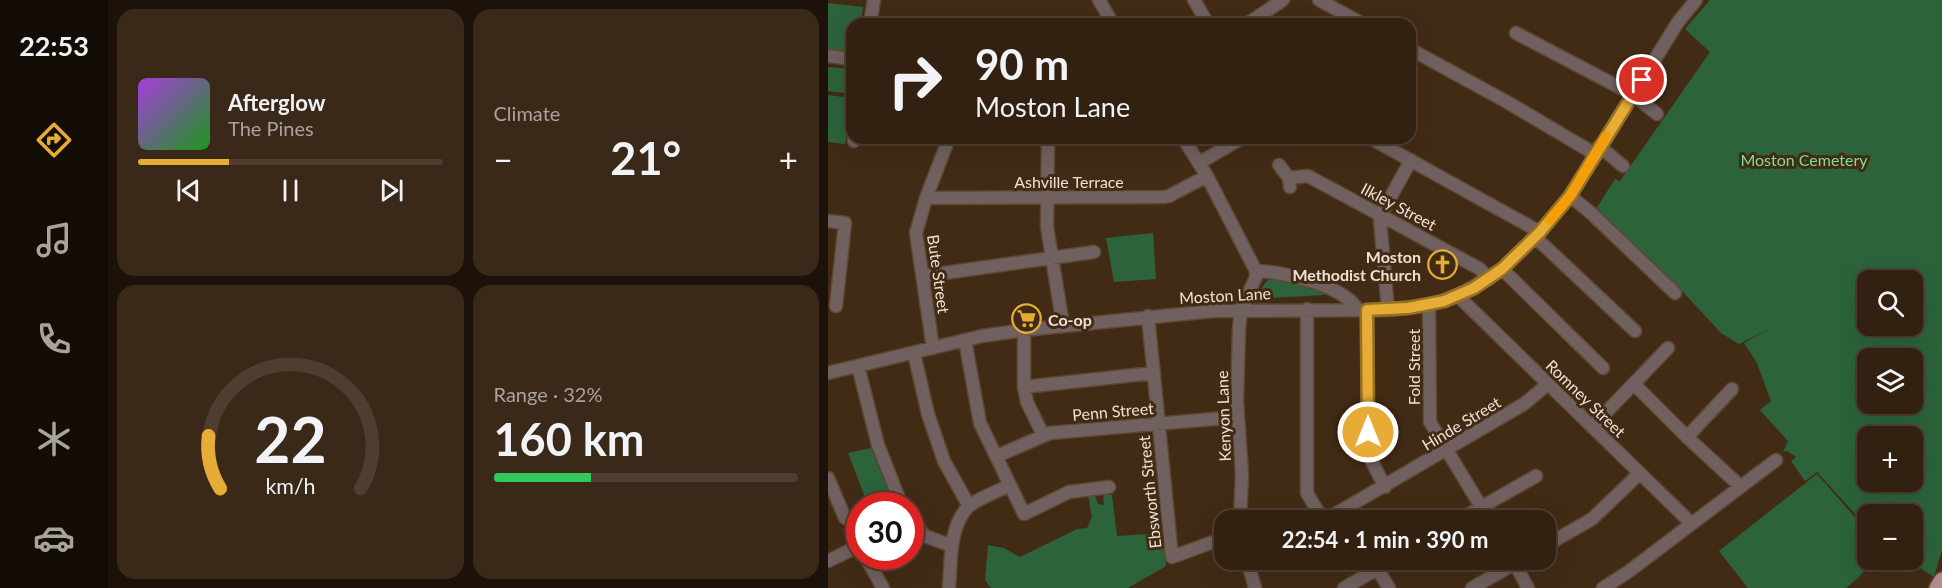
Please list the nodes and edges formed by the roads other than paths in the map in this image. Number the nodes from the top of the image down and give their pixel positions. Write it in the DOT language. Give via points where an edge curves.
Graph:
graph roads {
  1 [pos="874,0"];
  2 [pos="1099,0"];
  3 [pos="1194,0"];
  4 [pos="1283,0"];
  5 [pos="1319,0"];
  6 [pos="1696,0"];
  7 [pos="871,18"];
  8 [pos="1110,18"];
  9 [pos="1204,18"];
  10 [pos="1259,18"];
  11 [pos="1352,18"];
  12 [pos="1516,33"];
  13 [pos="1416,53"];
  14 [pos="828,56"];
  15 [pos="846,58"];
  16 [pos="1632,94"];
  17 [pos="1657,114"];
  18 [pos="947,144"];
  19 [pos="1047,144"];
  20 [pos="1187,144"];
  21 [pos="1232,144"];
  22 [pos="1381,144"];
  23 [pos="1597,150"];
  24 [pos="1411,160"];
  25 [pos="1199,163"];
  26 [pos="1279,165"];
  27 [pos="1623,166"];
  28 [pos="1207,176"];
  29 [pos="1570,196"];
  30 [pos="926,198"];
  31 [pos="1047,198"];
  32 [pos="1382,215"];
  33 [pos="828,221"];
  34 [pos="1538,235"];
  35 [pos="1094,252"];
  36 [pos="1052,258"];
  37 [pos="1502,269"];
  38 [pos="1256,271"];
  39 [pos="922,276"];
  40 [pos="1489,279"];
  41 [pos="1676,293"];
  42 [pos="1458,296"];
  43 [pos="1347,297"];
  44 [pos="1429,305"];
  45 [pos="836,306"];
  46 [pos="1307,309"];
  47 [pos="1241,310"];
  48 [pos="1343,310"];
  49 [pos="1362,310"];
  50 [pos="1388,310"];
  51 [pos="1148,316"];
  52 [pos="1063,325"];
  53 [pos="1024,330"];
  54 [pos="1635,331"];
  55 [pos="965,340"];
  56 [pos="933,348"];
  57 [pos="1668,348"];
  58 [pos="914,352"];
  59 [pos="858,366"];
  60 [pos="1603,368"];
  61 [pos="1154,373"];
  62 [pos="828,374"];
  63 [pos="1548,384"];
  64 [pos="1635,385"];
  65 [pos="1024,387"];
  66 [pos="1732,389"];
  67 [pos="1238,417"];
  68 [pos="1159,423"];
  69 [pos="1592,427"];
  70 [pos="1043,435"];
  71 [pos="1687,437"];
  72 [pos="1448,450"];
  73 [pos="997,456"];
  74 [pos="1776,460"];
  75 [pos="1640,473"];
  76 [pos="1536,476"];
  77 [pos="828,477"];
  78 [pos="1010,486"];
  79 [pos="1740,486"];
  80 [pos="1109,487"];
  81 [pos="1385,487"];
  82 [pos="896,492"];
  83 [pos="831,496"];
  84 [pos="969,506"];
  85 [pos="1481,507"];
  86 [pos="1240,510"];
  87 [pos="1318,510"];
  88 [pos="1354,510"];
  89 [pos="1476,510"];
  90 [pos="1483,510"];
  91 [pos="845,519"];
  92 [pos="1691,523"];
  93 [pos="924,535"];
  94 [pos="1556,540"];
  95 [pos="1214,542"];
  96 [pos="952,546"];
  97 [pos="846,552"];
  98 [pos="828,561"];
  99 [pos="873,570"];
  100 [pos="1250,570"];
  101 [pos="1367,570"];
  102 [pos="1378,570"];
  103 [pos="1501,570"];
  104 [pos="1520,570"];
  105 [pos="1942,579"];
  106 [pos="883,588"];
  107 [pos="949,588"];
  108 [pos="1255,588"];
  109 [pos="1344,588"];
  110 [pos="1389,588"];
  111 [pos="1472,588"];
  112 [pos="1528,588"];
  113 [pos="1603,588"];
  114 [pos="1937,588"];
  1 -- 7 [label="street"];
  2 -- 8 [label="street"];
  3 -- 9 [label="street"];
  4 -- 10 [label="street"];
  5 -- 11 [label="street"];
  6 -- 16 [label="street, Moston Lane"];
  12 -- 16 [label="street"];
  13 -- 23 [label="street"];
  14 -- 15 [label="street"];
  16 -- 17 [label="street"];
  16 -- 23 [label="street, Moston Lane"];
  18 -- 30 [label="street, Bute Street"];
  19 -- 31 [label="street"];
  20 -- 25 [label="street"];
  21 -- 25 [label="street"];
  22 -- 24 [label="street"];
  23 -- 27 [label="street"];
  23 -- 29 [label="street, Moston Lane"];
  24 -- 32 [label="street"];
  24 -- 34 [label="street"];
  25 -- 28 [label="street"];
  26 -- 32 [label="street, Ilkley Street" via="1289,183 1308,176"];
  28 -- 31 [label="street, Ashville Terrace" via="1164,197"];
  28 -- 38 [label="street"];
  29 -- 34 [label="street, Moston Lane"];
  29 -- 41 [label="street"];
  30 -- 31 [label="street, Ashville Terrace"];
  30 -- 39 [label="street, Bute Street" via="916,233"];
  31 -- 36 [label="street"];
  32 -- 40 [label="street, Ilkley Street" via="1480,269"];
  32 -- 50 [label="street"];
  33 -- 45 [label="street" via="845,223"];
  34 -- 37 [label="street, Moston Lane"];
  34 -- 54 [label="street"];
  35 -- 36 [label="street"];
  36 -- 39 [label="street"];
  36 -- 52 [label="street"];
  37 -- 40 [label="street, Moston Lane"];
  37 -- 60 [label="street"];
  38 -- 43 [label="street" via="1276,271"];
  38 -- 47 [label="street, Kenyon Lane"];
  39 -- 56 [label="street, Bute Street"];
  40 -- 42 [label="street, Moston Lane"];
  42 -- 44 [label="street, Moston Lane"];
  42 -- 63 [label="street, Romney Street"];
  43 -- 48 [label="street"];
  43 -- 49 [label="street"];
  44 -- 50 [label="street, Moston Lane"];
  44 -- 72 [label="street, Fold Street" via="1430,422"];
  46 -- 47 [label="street, Moston Lane"];
  46 -- 48 [label="street, Moston Lane"];
  46 -- 87 [label="street" via="1307,493"];
  47 -- 51 [label="street, Moston Lane"];
  47 -- 67 [label="street, Kenyon Lane"];
  48 -- 49 [label="street, Moston Lane"];
  49 -- 50 [label="street, Moston Lane"];
  49 -- 81 [label="street" via="1368,454"];
  51 -- 52 [label="street, Moston Lane"];
  51 -- 61 [label="street, Ebsworth Street"];
  52 -- 53 [label="street, Moston Lane"];
  53 -- 55 [label="street, Moston Lane"];
  53 -- 65 [label="street"];
  55 -- 56 [label="street, Moston Lane"];
  55 -- 73 [label="street" via="981,423"];
  56 -- 58 [label="street, Moston Lane"];
  57 -- 64 [label="street"];
  58 -- 59 [label="street, Moston Lane"];
  58 -- 84 [label="street" via="941,452"];
  59 -- 62 [label="street, Moston Lane"];
  59 -- 82 [label="street" via="878,445"];
  61 -- 65 [label="street"];
  61 -- 68 [label="street, Ebsworth Street"];
  63 -- 69 [label="street, Romney Street"];
  63 -- 72 [label="street, Hinde Street" via="1524,404"];
  64 -- 69 [label="street"];
  64 -- 71 [label="street"];
  65 -- 70 [label="street"];
  66 -- 71 [label="street"];
  67 -- 68 [label="street, Penn Street"];
  67 -- 86 [label="street, Kenyon Lane"];
  68 -- 70 [label="street, Penn Street"];
  68 -- 95 [label="street, Ebsworth Street" via="1172,557"];
  69 -- 75 [label="street, Romney Street"];
  70 -- 73 [label="street, Penn Street"];
  71 -- 79 [label="street"];
  72 -- 81 [label="street, Hinde Street"];
  72 -- 85 [label="street, Fold Street"];
  73 -- 78 [label="street"];
  74 -- 79 [label="street"];
  75 -- 92 [label="street, Romney Street"];
  75 -- 94 [label="street" via="1592,519"];
  76 -- 85 [label="street"];
  77 -- 83 [label="street"];
  78 -- 80 [label="street" via="1024,514 1069,492"];
  78 -- 84 [label="street"];
  79 -- 92 [label="street"];
  81 -- 88 [label="street, Hinde Street"];
  83 -- 91 [label="street"];
  84 -- 96 [label="street" via="958,522"];
  85 -- 89 [label="street"];
  85 -- 90 [label="street, Fold Street"];
  92 -- 113 [label="street"];
  93 -- 96 [label="street"];
  96 -- 107 [label="street"];
  97 -- 98 [label="street"];
  99 -- 106 [label="street"];
  100 -- 108 [label="street"];
  101 -- 109 [label="street"];
  102 -- 110 [label="street"];
  103 -- 111 [label="street"];
  104 -- 112 [label="street"];
  105 -- 114 [label="main road"];
}
